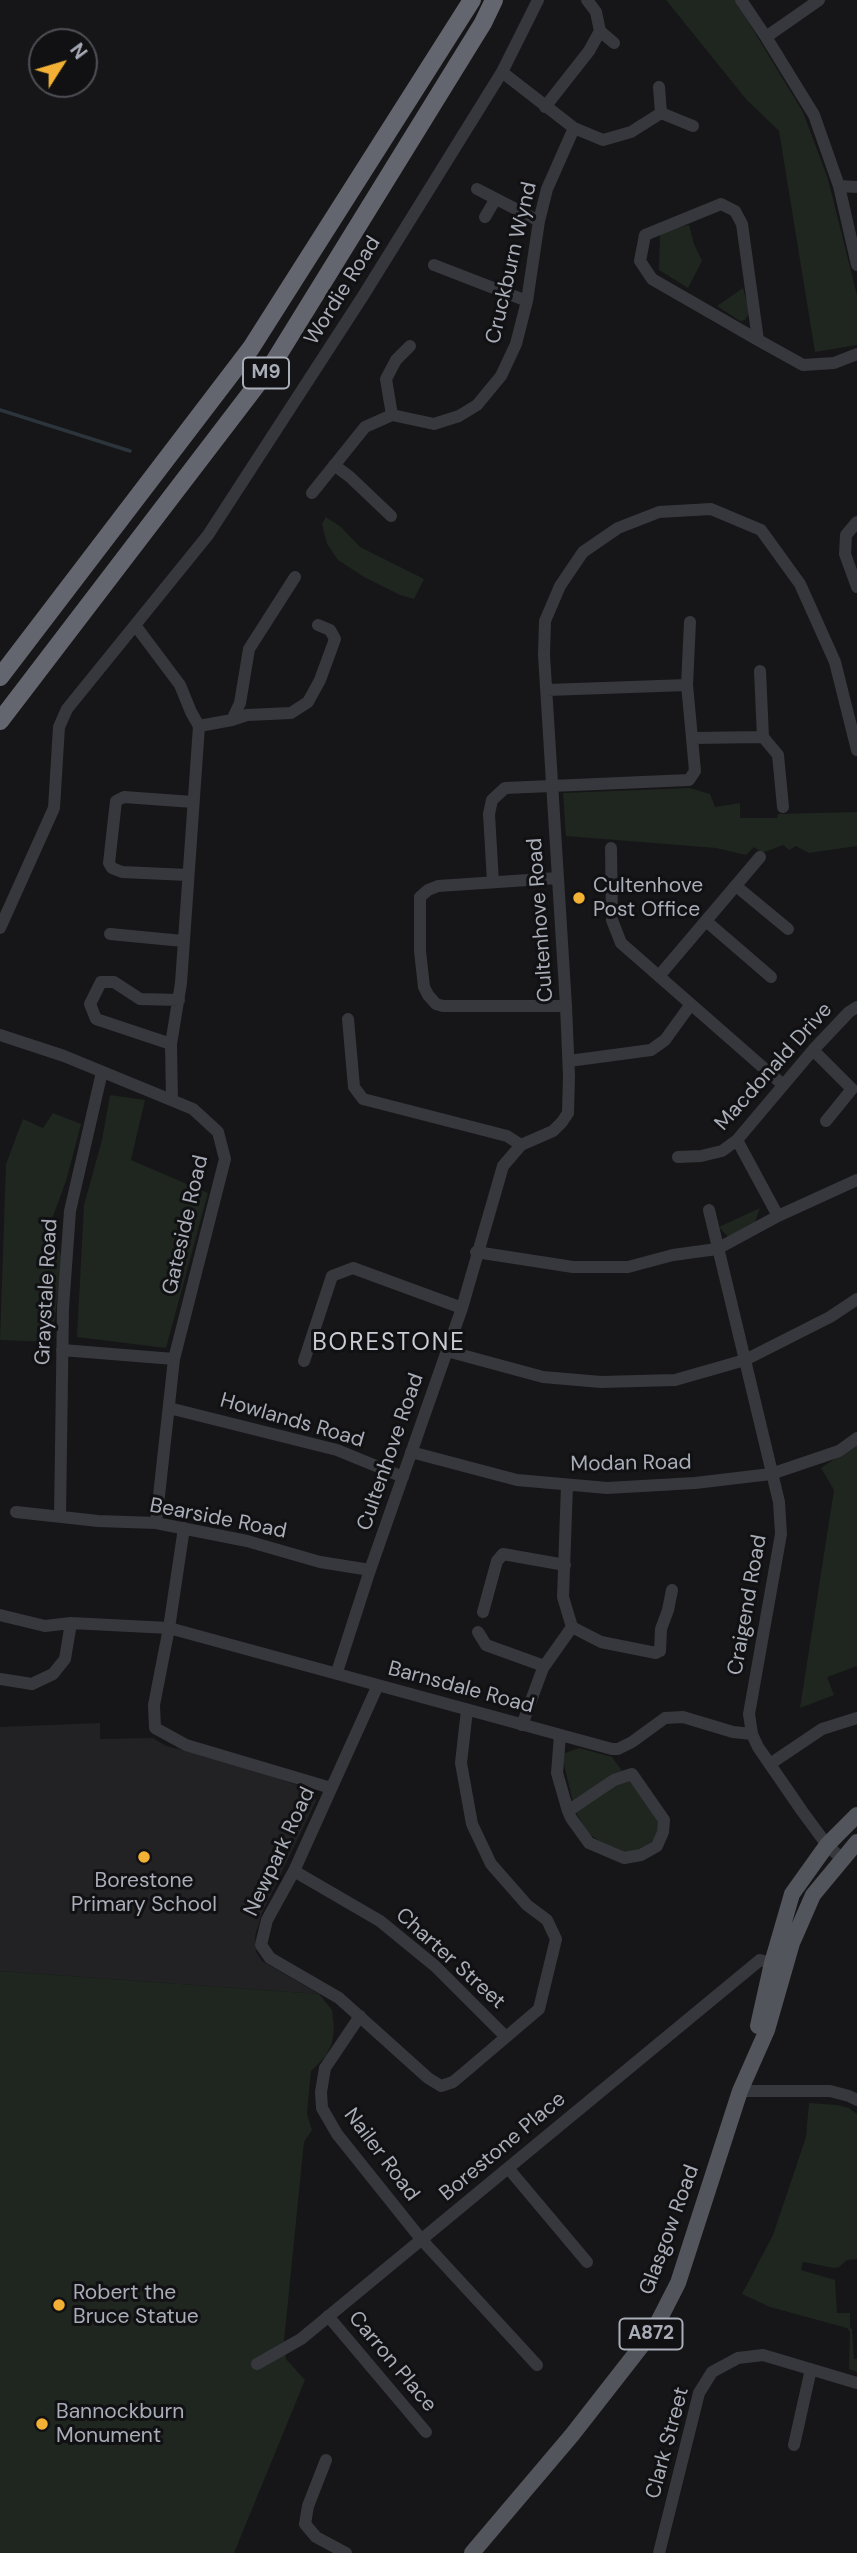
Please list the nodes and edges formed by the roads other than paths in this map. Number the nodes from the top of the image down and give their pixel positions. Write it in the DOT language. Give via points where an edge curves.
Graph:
graph roads {
  1 [pos="472,0"];
  2 [pos="494,0"];
  3 [pos="538,0"];
  4 [pos="587,0"];
  5 [pos="741,0"];
  6 [pos="819,0"];
  7 [pos="600,31"];
  8 [pos="766,37"];
  9 [pos="614,43"];
  10 [pos="502,72"];
  11 [pos="659,87"];
  12 [pos="545,107"];
  13 [pos="661,113"];
  14 [pos="694,126"];
  15 [pos="574,128"];
  16 [pos="839,186"];
  17 [pos="857,187"];
  18 [pos="477,189"];
  19 [pos="495,200"];
  20 [pos="485,217"];
  21 [pos="539,221"];
  22 [pos="433,265"];
  23 [pos="857,265"];
  24 [pos="527,301"];
  25 [pos="758,340"];
  26 [pos="410,346"];
  27 [pos="857,354"];
  28 [pos="392,415"];
  29 [pos="334,465"];
  30 [pos="312,493"];
  31 [pos="391,516"];
  32 [pos="857,522"];
  33 [pos="295,577"];
  34 [pos="857,587"];
  35 [pos="690,622"];
  36 [pos="135,625"];
  37 [pos="318,625"];
  38 [pos="760,671"];
  39 [pos="0,677"];
  40 [pos="687,685"];
  41 [pos="547,690"];
  42 [pos="232,720"];
  43 [pos="0,721"];
  44 [pos="199,726"];
  45 [pos="763,737"];
  46 [pos="692,738"];
  47 [pos="857,750"];
  48 [pos="552,788"];
  49 [pos="194,802"];
  50 [pos="783,807"];
  51 [pos="611,848"];
  52 [pos="760,857"];
  53 [pos="188,875"];
  54 [pos="558,878"];
  55 [pos="493,882"];
  56 [pos="736,886"];
  57 [pos="706,921"];
  58 [pos="0,928"];
  59 [pos="788,929"];
  60 [pos="110,934"];
  61 [pos="183,940"];
  62 [pos="659,976"];
  63 [pos="771,977"];
  64 [pos="179,1000"];
  65 [pos="691,1004"];
  66 [pos="566,1006"];
  67 [pos="857,1007"];
  68 [pos="348,1019"];
  69 [pos="0,1036"];
  70 [pos="171,1044"];
  71 [pos="813,1050"];
  72 [pos="569,1061"];
  73 [pos="102,1072"];
  74 [pos="782,1084"];
  75 [pos="172,1100"];
  76 [pos="827,1121"];
  77 [pos="737,1140"];
  78 [pos="521,1145"];
  79 [pos="678,1157"];
  80 [pos="857,1180"];
  81 [pos="709,1210"];
  82 [pos="778,1216"];
  83 [pos="717,1249"];
  84 [pos="476,1252"];
  85 [pos="857,1299"];
  86 [pos="462,1308"];
  87 [pos="62,1350"];
  88 [pos="447,1351"];
  89 [pos="174,1359"];
  90 [pos="745,1360"];
  91 [pos="304,1361"];
  92 [pos="169,1408"];
  93 [pos="857,1438"];
  94 [pos="411,1452"];
  95 [pos="771,1474"];
  96 [pos="402,1476"];
  97 [pos="568,1485"];
  98 [pos="16,1512"];
  99 [pos="60,1517"];
  100 [pos="156,1523"];
  101 [pos="184,1528"];
  102 [pos="565,1565"];
  103 [pos="370,1570"];
  104 [pos="672,1590"];
  105 [pos="483,1612"];
  106 [pos="0,1615"];
  107 [pos="71,1623"];
  108 [pos="572,1627"];
  109 [pos="169,1628"];
  110 [pos="478,1632"];
  111 [pos="544,1666"];
  112 [pos="337,1672"];
  113 [pos="0,1679"];
  114 [pos="378,1685"];
  115 [pos="467,1710"];
  116 [pos="857,1718"];
  117 [pos="522,1725"];
  118 [pos="752,1734"];
  119 [pos="560,1735"];
  120 [pos="771,1764"];
  121 [pos="331,1788"];
  122 [pos="568,1811"];
  123 [pos="857,1815"];
  124 [pos="857,1842"];
  125 [pos="827,1845"];
  126 [pos="841,1858"];
  127 [pos="294,1871"];
  128 [pos="792,1943"];
  129 [pos="772,1963"];
  130 [pos="360,2015"];
  131 [pos="506,2037"];
  132 [pos="748,2068"];
  133 [pos="740,2091"];
  134 [pos="856,2096"];
  135 [pos="508,2168"];
  136 [pos="421,2239"];
  137 [pos="587,2262"];
  138 [pos="328,2316"];
  139 [pos="257,2364"];
  140 [pos="537,2365"];
  141 [pos="811,2369"];
  142 [pos="857,2383"];
  143 [pos="426,2432"];
  144 [pos="794,2445"];
  145 [pos="326,2460"];
  146 [pos="346,2553"];
  147 [pos="472,2553"];
  148 [pos="659,2553"];
  1 -- 39 [label="highway, M9" via="251,348"];
  2 -- 43 [label="highway, M9" via="272,365"];
  3 -- 10 [label="street, Wordie Road"];
  4 -- 7 [label="street" via="596,12"];
  5 -- 8 [label="street"];
  6 -- 8 [label="street"];
  7 -- 9 [label="street"];
  7 -- 12 [label="street"];
  8 -- 16 [label="street" via="814,115"];
  10 -- 12 [label="street"];
  10 -- 36 [label="street, Wordie Road" via="208,535"];
  11 -- 13 [label="street"];
  12 -- 15 [label="street"];
  13 -- 14 [label="street"];
  13 -- 15 [label="street" via="631,132 603,141"];
  15 -- 21 [label="street, Cruckburn Wynd" via="547,189"];
  16 -- 17 [label="street"];
  16 -- 23 [label="street"];
  18 -- 19 [label="street"];
  19 -- 20 [label="street"];
  19 -- 21 [label="street"];
  21 -- 24 [label="street, Cruckburn Wynd"];
  22 -- 24 [label="street"];
  24 -- 28 [label="street, Cruckburn Wynd" via="516,344 501,376 477,405 434,424"];
  25 -- 25 [label="street" via="742,224 735,211 721,204 645,235 640,261 652,279"];
  25 -- 27 [label="street" via="803,365 834,363"];
  26 -- 28 [label="street" via="386,379"];
  28 -- 29 [label="street" via="365,427"];
  29 -- 30 [label="street"];
  29 -- 31 [label="street"];
  32 -- 34 [label="street" via="846,535 845,554"];
  33 -- 42 [label="street" via="249,649 240,703"];
  35 -- 40 [label="street"];
  36 -- 44 [label="street" via="180,685"];
  36 -- 58 [label="street, Wordie Road" via="67,709 59,727 54,808"];
  37 -- 42 [label="street" via="330,630 335,639 308,702 291,713"];
  38 -- 45 [label="street"];
  40 -- 41 [label="street"];
  40 -- 46 [label="street"];
  41 -- 47 [label="street, Cultenhove Road" via="545,621 560,586 583,552 618,528 659,512 711,509 761,530 800,584 835,662"];
  41 -- 48 [label="street, Cultenhove Road"];
  42 -- 44 [label="street"];
  44 -- 49 [label="street"];
  45 -- 46 [label="street"];
  45 -- 50 [label="street" via="778,754"];
  46 -- 48 [label="street" via="695,771 689,780"];
  48 -- 54 [label="street, Cultenhove Road"];
  48 -- 55 [label="street" via="505,788 492,800"];
  49 -- 53 [label="street"];
  49 -- 53 [label="street" via="124,797 116,801 109,863 122,872"];
  51 -- 62 [label="street" via="612,920 621,943"];
  52 -- 56 [label="street"];
  53 -- 61 [label="street"];
  54 -- 55 [label="street"];
  54 -- 66 [label="street, Cultenhove Road"];
  55 -- 66 [label="street" via="438,886 420,897 420,951 428,995 443,1006"];
  56 -- 57 [label="street"];
  56 -- 59 [label="street"];
  57 -- 62 [label="street"];
  57 -- 63 [label="street"];
  60 -- 61 [label="street"];
  61 -- 64 [label="street"];
  62 -- 65 [label="street"];
  64 -- 70 [label="street"];
  64 -- 70 [label="street" via="140,999 114,982 101,982 90,1004 96,1019"];
  65 -- 72 [label="street" via="665,1040 651,1050"];
  65 -- 74 [label="street"];
  66 -- 72 [label="street, Cultenhove Road"];
  67 -- 71 [label="street, Macdonald Drive"];
  68 -- 78 [label="street" via="354,1087 363,1099 507,1136"];
  69 -- 73 [label="street, Gateside Road"];
  70 -- 75 [label="street"];
  71 -- 74 [label="street, Macdonald Drive"];
  71 -- 76 [label="street" via="852,1089"];
  72 -- 78 [label="street, Cultenhove Road" via="568,1113 553,1131"];
  73 -- 75 [label="street, Gateside Road"];
  73 -- 87 [label="street, Graystale Road" via="70,1210"];
  74 -- 77 [label="street, Macdonald Drive"];
  75 -- 89 [label="street, Gateside Road" via="193,1109 218,1132 225,1159"];
  77 -- 79 [label="street, Macdonald Drive" via="722,1151"];
  77 -- 82 [label="street"];
  78 -- 84 [label="street, Cultenhove Road" via="503,1166"];
  80 -- 82 [label="street"];
  81 -- 83 [label="street, Craigend Road"];
  82 -- 83 [label="street"];
  83 -- 84 [label="street" via="628,1268 573,1267"];
  83 -- 90 [label="street, Craigend Road"];
  84 -- 86 [label="street, Cultenhove Road"];
  85 -- 90 [label="street"];
  86 -- 88 [label="street, Cultenhove Road"];
  86 -- 91 [label="street" via="353,1268 332,1276"];
  87 -- 89 [label="street"];
  87 -- 99 [label="street, Graystale Road"];
  88 -- 90 [label="street" via="543,1377 601,1382 675,1380"];
  88 -- 94 [label="street, Cultenhove Road"];
  89 -- 92 [label="street, Gateside Road"];
  90 -- 95 [label="street, Craigend Road"];
  92 -- 96 [label="street, Howlands Road" via="337,1450"];
  92 -- 100 [label="street, Gateside Road"];
  93 -- 95 [label="street, Modan Road" via="839,1451"];
  94 -- 96 [label="street, Cultenhove Road"];
  94 -- 97 [label="street, Modan Road" via="517,1480"];
  95 -- 97 [label="street, Modan Road" via="607,1488"];
  95 -- 118 [label="street, Craigend Road" via="781,1534 749,1714"];
  96 -- 103 [label="street, Cultenhove Road"];
  97 -- 102 [label="street"];
  98 -- 99 [label="street, Bearside Road"];
  99 -- 100 [label="street, Bearside Road"];
  100 -- 101 [label="street, Bearside Road"];
  101 -- 103 [label="street, Bearside Road"];
  101 -- 109 [label="street"];
  102 -- 105 [label="street" via="503,1554"];
  102 -- 108 [label="street" via="563,1597"];
  103 -- 112 [label="street, Cultenhove Road"];
  104 -- 108 [label="street" via="656,1654 601,1642"];
  106 -- 107 [label="street, Barnsdale Road" via="44,1626"];
  107 -- 109 [label="street, Barnsdale Road"];
  107 -- 113 [label="street" via="65,1659 52,1674 32,1684"];
  108 -- 111 [label="street"];
  109 -- 112 [label="street, Barnsdale Road"];
  109 -- 121 [label="street" via="153,1705 155,1728 186,1745"];
  110 -- 111 [label="street" via="486,1645"];
  111 -- 117 [label="street"];
  112 -- 114 [label="street, Barnsdale Road"];
  114 -- 115 [label="street, Barnsdale Road"];
  114 -- 121 [label="street, Newpark Road"];
  115 -- 117 [label="street, Barnsdale Road"];
  115 -- 131 [label="street, Newpark Road" via="461,1763 472,1824 491,1864 527,1905 547,1920 556,1939 539,2009"];
  116 -- 120 [label="street" via="822,1730"];
  117 -- 119 [label="street, Barnsdale Road"];
  118 -- 119 [label="street, Barnsdale Road" via="683,1717 665,1718 618,1749"];
  118 -- 120 [label="street"];
  119 -- 122 [label="street" via="557,1773"];
  120 -- 125 [label="street"];
  121 -- 127 [label="street, Newpark Road"];
  122 -- 122 [label="street" via="614,1780 632,1774 664,1820 663,1832 657,1846 641,1856 624,1858 589,1843"];
  123 -- 125 [label="main road, Glasgow Road / A872"];
  124 -- 126 [label="main road, Glasgow Road / A872"];
  125 -- 126 [label="street"];
  125 -- 129 [label="main road, Glasgow Road / A872" via="792,1894"];
  126 -- 128 [label="main road, Glasgow Road / A872" via="813,1895"];
  127 -- 130 [label="street, Newpark Road" via="267,1920 261,1945 270,1958"];
  127 -- 131 [label="street, Charter Street" via="380,1922 435,1966"];
  128 -- 129 [label="street"];
  128 -- 132 [label="main road, Glasgow Road / A872" via="767,2030"];
  129 -- 132 [label="main road, Glasgow Road / A872"];
  129 -- 135 [label="street, Borestone Place" via="761,1960"];
  130 -- 131 [label="street, Newpark Road" via="441,2086 453,2082"];
  130 -- 136 [label="street, Nailer Road" via="325,2068 322,2108 337,2134"];
  132 -- 133 [label="main road, Glasgow Road / A872"];
  133 -- 134 [label="street" via="830,2091"];
  133 -- 147 [label="main road, Glasgow Road / A872" via="677,2283 654,2330"];
  135 -- 136 [label="street, Borestone Place"];
  135 -- 137 [label="street"];
  136 -- 138 [label="street, Borestone Place"];
  136 -- 140 [label="street, Nailer Road"];
  138 -- 139 [label="street, Borestone Place" via="301,2339"];
  138 -- 143 [label="street, Carron Place"];
  141 -- 142 [label="street, Clark Street"];
  141 -- 144 [label="street"];
  141 -- 148 [label="street, Clark Street" via="763,2355 738,2358 712,2372 699,2393"];
  145 -- 146 [label="street" via="307,2506 305,2524 316,2537"];
}
